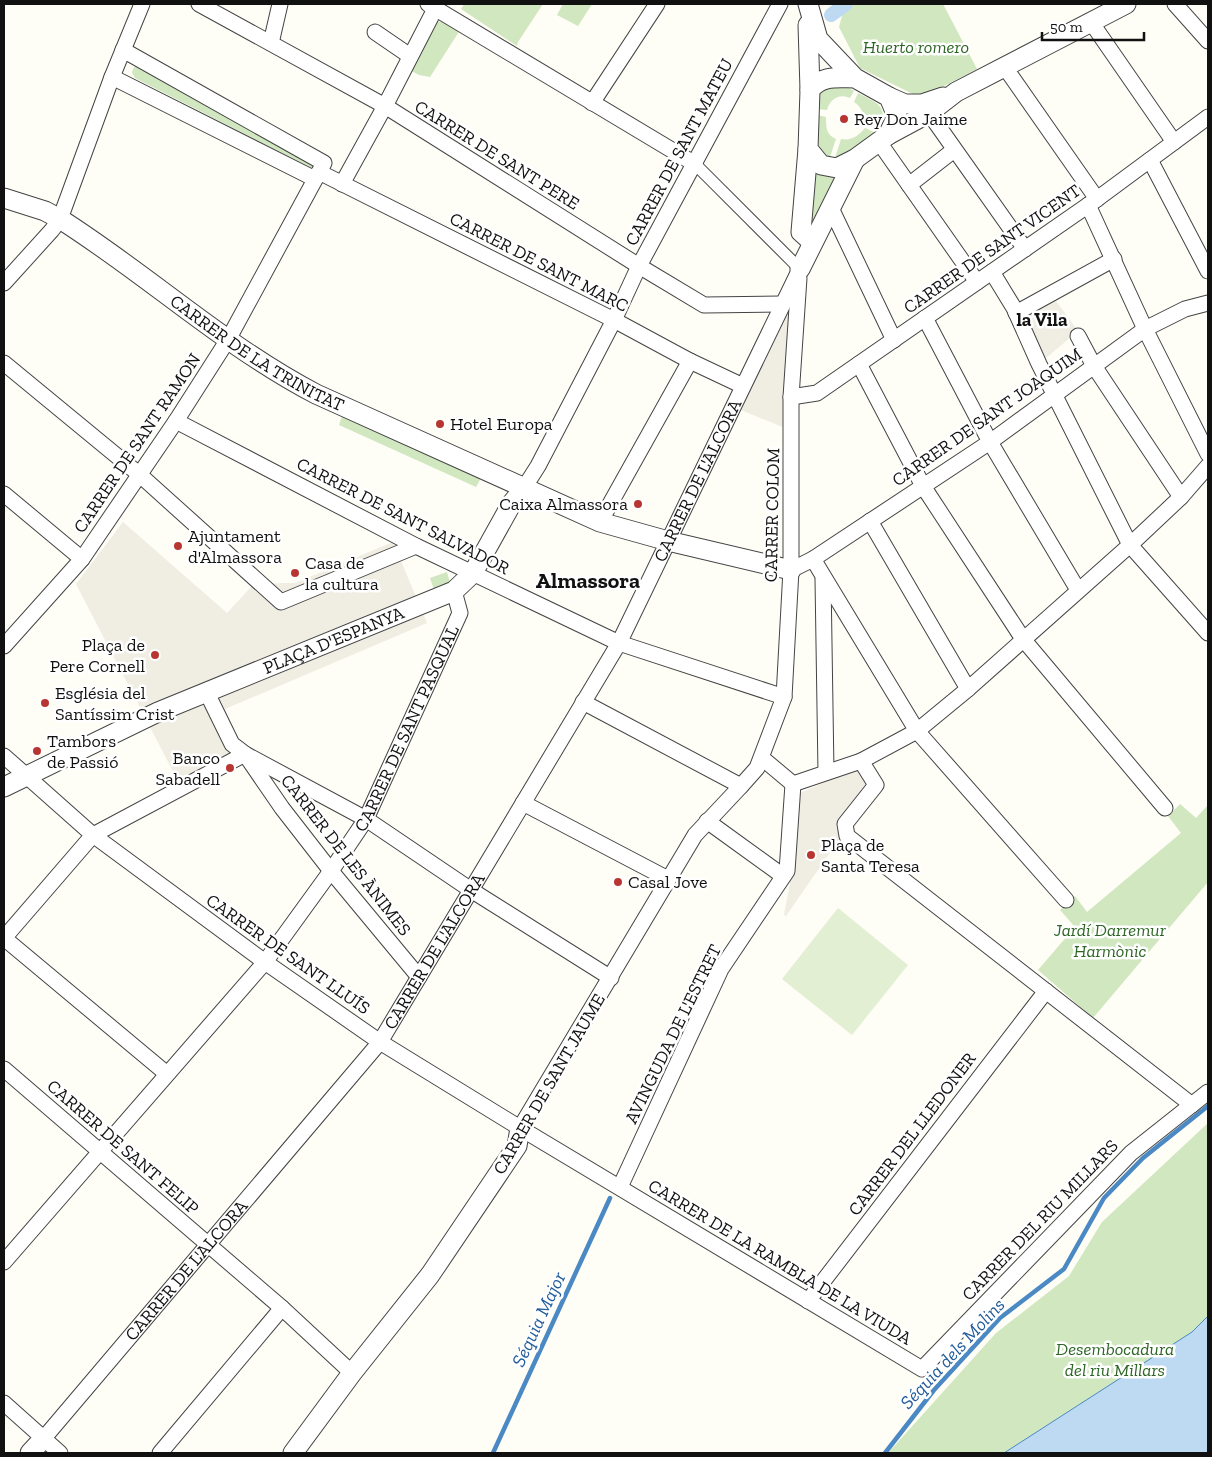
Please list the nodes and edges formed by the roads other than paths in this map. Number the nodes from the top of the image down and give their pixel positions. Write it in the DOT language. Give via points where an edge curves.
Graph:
graph roads {
  1 [pos="199,4"];
  2 [pos="280,4"];
  3 [pos="657,4"];
  4 [pos="780,4"];
  5 [pos="808,4"];
  6 [pos="1126,4"];
  7 [pos="1175,4"];
  8 [pos="136,6"];
  9 [pos="443,10"];
  10 [pos="1091,22"];
  11 [pos="375,32"];
  12 [pos="1208,41"];
  13 [pos="271,43"];
  14 [pos="123,50"];
  15 [pos="410,56"];
  16 [pos="1004,66"];
  17 [pos="112,77"];
  18 [pos="855,78"];
  19 [pos="810,90"];
  20 [pos="956,92"];
  21 [pos="890,97"];
  22 [pos="592,103"];
  23 [pos="385,106"];
  24 [pos="929,113"];
  25 [pos="1208,117"];
  26 [pos="883,138"];
  27 [pos="1174,142"];
  28 [pos="808,149"];
  29 [pos="954,150"];
  30 [pos="855,159"];
  31 [pos="1150,160"];
  32 [pos="695,164"];
  33 [pos="319,171"];
  34 [pos="342,184"];
  35 [pos="909,185"];
  36 [pos="4,198"];
  37 [pos="1092,202"];
  38 [pos="830,206"];
  39 [pos="60,219"];
  40 [pos="812,242"];
  41 [pos="1025,249"];
  42 [pos="1114,259"];
  43 [pos="639,266"];
  44 [pos="800,269"];
  45 [pos="1208,271"];
  46 [pos="992,272"];
  47 [pos="977,282"];
  48 [pos="4,283"];
  49 [pos="1208,303"];
  50 [pos="782,304"];
  51 [pos="1016,313"];
  52 [pos="925,318"];
  53 [pos="614,320"];
  54 [pos="1145,329"];
  55 [pos="1078,336"];
  56 [pos="229,338"];
  57 [pos="894,340"];
  58 [pos="690,361"];
  59 [pos="4,362"];
  60 [pos="859,364"];
  61 [pos="1094,366"];
  62 [pos="743,386"];
  63 [pos="1056,394"];
  64 [pos="791,397"];
  65 [pos="176,421"];
  66 [pos="990,442"];
  67 [pos="1208,454"];
  68 [pos="1208,466"];
  69 [pos="140,475"];
  70 [pos="923,486"];
  71 [pos="524,488"];
  72 [pos="4,494"];
  73 [pos="1181,497"];
  74 [pos="870,521"];
  75 [pos="600,522"];
  76 [pos="668,542"];
  77 [pos="1130,545"];
  78 [pos="416,546"];
  79 [pos="813,559"];
  80 [pos="82,560"];
  81 [pos="791,570"];
  82 [pos="473,573"];
  83 [pos="823,577"];
  84 [pos="1078,590"];
  85 [pos="454,591"];
  86 [pos="1208,633"];
  87 [pos="1023,639"];
  88 [pos="6,640"];
  89 [pos="619,643"];
  90 [pos="968,689"];
  91 [pos="211,691"];
  92 [pos="784,697"];
  93 [pos="583,702"];
  94 [pos="917,731"];
  95 [pos="245,754"];
  96 [pos="4,756"];
  97 [pos="762,758"];
  98 [pos="861,761"];
  99 [pos="826,772"];
  100 [pos="27,776"];
  101 [pos="794,784"];
  102 [pos="741,786"];
  103 [pos="4,787"];
  104 [pos="523,803"];
  105 [pos="1165,808"];
  106 [pos="366,819"];
  107 [pos="707,821"];
  108 [pos="93,836"];
  109 [pos="331,870"];
  110 [pos="783,876"];
  111 [pos="668,879"];
  112 [pos="471,890"];
  113 [pos="1066,900"];
  114 [pos="4,938"];
  115 [pos="264,962"];
  116 [pos="419,977"];
  117 [pos="611,978"];
  118 [pos="1046,991"];
  119 [pos="380,1042"];
  120 [pos="4,1069"];
  121 [pos="166,1074"];
  122 [pos="1208,1092"];
  123 [pos="1192,1105"];
  124 [pos="520,1128"];
  125 [pos="99,1151"];
  126 [pos="620,1187"];
  127 [pos="208,1244"];
  128 [pos="9,1246"];
  129 [pos="4,1262"];
  130 [pos="808,1301"];
  131 [pos="282,1308"];
  132 [pos="922,1369"];
  133 [pos="352,1373"];
  134 [pos="4,1403"];
  135 [pos="44,1438"];
  136 [pos="30,1453"];
  137 [pos="60,1453"];
  138 [pos="160,1453"];
  139 [pos="293,1453"];
  1 -- 13 [label="street, CARRER DE SANT PERE"];
  2 -- 13 [label="street"];
  3 -- 22 [label="street"];
  4 -- 32 [label="street, CARRER DE SANT MATEU"];
  5 -- 18 [label="street" via="818,39"];
  5 -- 19 [label="street"];
  6 -- 10 [label="street"];
  7 -- 12 [label="street"];
  8 -- 14 [label="street"];
  9 -- 15 [label="street"];
  9 -- 22 [label="street"];
  10 -- 16 [label="street"];
  10 -- 27 [label="street"];
  11 -- 15 [label="street"];
  13 -- 23 [label="street, CARRER DE SANT PERE"];
  14 -- 17 [label="street"];
  14 -- 33 [label="street, CARRER DE SANT MARC"];
  15 -- 23 [label="street"];
  16 -- 20 [label="street"];
  16 -- 37 [label="street"];
  17 -- 33 [label="street, CARRER DE SANT MARC"];
  17 -- 39 [label="street"];
  18 -- 19 [label="street" via="826,78 815,83"];
  18 -- 21 [label="street"];
  19 -- 28 [label="street"];
  20 -- 21 [label="street" via="922,104 905,104"];
  20 -- 24 [label="street"];
  21 -- 26 [label="street" via="897,116"];
  22 -- 32 [label="street"];
  23 -- 34 [label="street"];
  23 -- 43 [label="street, CARRER DE SANT PERE"];
  24 -- 26 [label="street"];
  24 -- 29 [label="street"];
  25 -- 27 [label="street, CARRER DE SANT VICENT"];
  26 -- 30 [label="street"];
  26 -- 35 [label="street"];
  27 -- 31 [label="street, CARRER DE SANT VICENT"];
  28 -- 30 [label="street" via="821,165 837,168"];
  28 -- 40 [label="street" via="801,232"];
  29 -- 35 [label="street"];
  29 -- 41 [label="street"];
  30 -- 38 [label="street"];
  31 -- 37 [label="street, CARRER DE SANT VICENT"];
  31 -- 45 [label="street"];
  32 -- 43 [label="street, CARRER DE SANT MATEU"];
  32 -- 44 [label="street"];
  33 -- 34 [label="street, CARRER DE SANT MARC"];
  33 -- 56 [label="street, CARRER DE SANT RAMON"];
  34 -- 53 [label="street, CARRER DE SANT MARC"];
  35 -- 47 [label="street"];
  36 -- 39 [label="street, CARRER DE LA TRINITAT"];
  37 -- 41 [label="street, CARRER DE SANT VICENT"];
  37 -- 42 [label="street"];
  38 -- 40 [label="street"];
  38 -- 57 [label="street"];
  39 -- 48 [label="street"];
  39 -- 56 [label="street, CARRER DE LA TRINITAT"];
  40 -- 44 [label="street"];
  41 -- 46 [label="street, CARRER DE SANT VICENT"];
  42 -- 51 [label="street"];
  42 -- 54 [label="street"];
  43 -- 50 [label="street, CARRER DE SANT PERE" via="704,305"];
  43 -- 53 [label="street, CARRER DE SANT MATEU"];
  44 -- 50 [label="street, CARRER DE L'ALCORA"];
  44 -- 64 [label="street, CARRER COLOM"];
  46 -- 47 [label="street, CARRER DE SANT VICENT"];
  46 -- 51 [label="street"];
  47 -- 52 [label="street, CARRER DE SANT VICENT"];
  49 -- 54 [label="street, CARRER DE SANT JOAQUIM" via="1185,309"];
  50 -- 62 [label="street, CARRER DE L'ALCORA"];
  51 -- 63 [label="street"];
  52 -- 57 [label="street, CARRER DE SANT VICENT"];
  52 -- 66 [label="street"];
  53 -- 58 [label="street, CARRER DE SANT MARC"];
  53 -- 71 [label="street, CARRER DE SANT MATEU"];
  54 -- 61 [label="street, CARRER DE SANT JOAQUIM"];
  54 -- 67 [label="street"];
  55 -- 61 [label="street"];
  56 -- 65 [label="street, CARRER DE SANT RAMON"];
  56 -- 71 [label="street, CARRER DE LA TRINITAT" via="316,394"];
  57 -- 60 [label="street, CARRER DE SANT VICENT"];
  58 -- 62 [label="street, CARRER DE SANT MARC"];
  58 -- 75 [label="street"];
  59 -- 69 [label="street"];
  60 -- 64 [label="street, CARRER DE SANT VICENT" via="817,393"];
  60 -- 70 [label="street"];
  61 -- 63 [label="street, CARRER DE SANT JOAQUIM"];
  61 -- 73 [label="street"];
  62 -- 76 [label="street, CARRER DE L'ALCORA"];
  63 -- 66 [label="street, CARRER DE SANT JOAQUIM"];
  63 -- 77 [label="street"];
  64 -- 81 [label="street, CARRER COLOM"];
  65 -- 69 [label="street, CARRER DE SANT RAMON"];
  65 -- 78 [label="street, CARRER DE SANT SALVADOR"];
  66 -- 70 [label="street, CARRER DE SANT JOAQUIM"];
  66 -- 84 [label="street"];
  68 -- 73 [label="street"];
  69 -- 78 [label="street" via="282,602"];
  69 -- 80 [label="street, CARRER DE SANT RAMON"];
  70 -- 74 [label="street, CARRER DE SANT JOAQUIM"];
  70 -- 87 [label="street"];
  71 -- 75 [label="street, CARRER DE LA TRINITAT"];
  71 -- 82 [label="street" via="512,503"];
  72 -- 80 [label="street"];
  73 -- 77 [label="street"];
  74 -- 79 [label="street, CARRER DE SANT JOAQUIM"];
  74 -- 90 [label="street"];
  75 -- 76 [label="street, CARRER DE LA TRINITAT"];
  76 -- 81 [label="street, CARRER DE LA TRINITAT"];
  76 -- 89 [label="street, CARRER DE L'ALCORA"];
  77 -- 84 [label="street"];
  77 -- 86 [label="street"];
  78 -- 82 [label="street, CARRER DE SANT SALVADOR"];
  79 -- 81 [label="street, CARRER DE SANT JOAQUIM"];
  79 -- 83 [label="street"];
  80 -- 88 [label="street, CARRER DE SANT RAMON"];
  81 -- 92 [label="street, CARRER COLOM"];
  82 -- 85 [label="street"];
  82 -- 89 [label="street, CARRER DE SANT SALVADOR"];
  83 -- 94 [label="street"];
  83 -- 99 [label="street"];
  84 -- 87 [label="street"];
  85 -- 91 [label="street, PLAÇA D'ESPANYA"];
  85 -- 106 [label="street, CARRER DE SANT PASQUAL" via="460,613"];
  87 -- 90 [label="street"];
  87 -- 105 [label="street"];
  89 -- 92 [label="street, CARRER DE SANT SALVADOR"];
  89 -- 93 [label="street, CARRER DE L'ALCORA"];
  90 -- 94 [label="street"];
  91 -- 95 [label="street" via="232,744"];
  91 -- 100 [label="street" via="158,712"];
  92 -- 97 [label="street, CARRER COLOM"];
  93 -- 102 [label="street"];
  93 -- 104 [label="street, CARRER DE L'ALCORA"];
  94 -- 98 [label="street"];
  94 -- 113 [label="street"];
  95 -- 106 [label="street"];
  95 -- 108 [label="street"];
  95 -- 109 [label="street, CARRER DE LES ÀNIMES"];
  96 -- 100 [label="street, CARRER DE SANT LLUÍS"];
  97 -- 101 [label="street"];
  97 -- 102 [label="street, CARRER DE SANT JAUME"];
  98 -- 99 [label="street"];
  98 -- 118 [label="street" via="876,785 846,824 847,836"];
  99 -- 101 [label="street"];
  100 -- 103 [label="street"];
  100 -- 108 [label="street, CARRER DE SANT LLUÍS"];
  101 -- 110 [label="street" via="787,871"];
  102 -- 107 [label="street, CARRER DE SANT JAUME"];
  104 -- 111 [label="street"];
  104 -- 112 [label="street, CARRER DE L'ALCORA"];
  106 -- 109 [label="street, CARRER DE SANT PASQUAL"];
  106 -- 112 [label="street"];
  107 -- 110 [label="street"];
  107 -- 111 [label="street, CARRER DE SANT JAUME"];
  108 -- 114 [label="street"];
  108 -- 115 [label="street, CARRER DE SANT LLUÍS"];
  109 -- 115 [label="street, CARRER DE SANT PASQUAL"];
  109 -- 116 [label="street, CARRER DE LES ÀNIMES"];
  110 -- 126 [label="street, AVINGUDA DE L'ESTRET" via="721,969"];
  111 -- 117 [label="street, CARRER DE SANT JAUME"];
  112 -- 116 [label="street, CARRER DE L'ALCORA"];
  112 -- 117 [label="street"];
  114 -- 121 [label="street"];
  115 -- 119 [label="street, CARRER DE SANT LLUÍS"];
  115 -- 121 [label="street, CARRER DE SANT PASQUAL"];
  116 -- 119 [label="street, CARRER DE L'ALCORA"];
  117 -- 124 [label="street, CARRER DE SANT JAUME"];
  118 -- 123 [label="street"];
  118 -- 130 [label="street, CARRER DEL LLEDONER"];
  119 -- 124 [label="street, CARRER DE SANT LLUÍS"];
  119 -- 127 [label="street, CARRER DE L'ALCORA"];
  120 -- 125 [label="street, CARRER DE SANT FELIP"];
  121 -- 125 [label="street, CARRER DE SANT PASQUAL"];
  122 -- 123 [label="street, CARRER DEL RIU MILLARS"];
  123 -- 132 [label="street, CARRER DEL RIU MILLARS" via="1131,1153"];
  124 -- 126 [label="street, CARRER DE SANT LLUÍS"];
  124 -- 133 [label="street, CARRER DE SANT JAUME" via="517,1146 436,1267"];
  125 -- 127 [label="street, CARRER DE SANT FELIP"];
  125 -- 128 [label="street, CARRER DE SANT PASQUAL"];
  126 -- 130 [label="street, CARRER DE LA RAMBLA DE LA VIUDA"];
  127 -- 131 [label="street, CARRER DE SANT FELIP"];
  127 -- 135 [label="street, CARRER DE L'ALCORA"];
  128 -- 129 [label="street, CARRER DE SANT PASQUAL"];
  130 -- 132 [label="street, CARRER DE LA RAMBLA DE LA VIUDA"];
  131 -- 133 [label="street, CARRER DE SANT FELIP"];
  131 -- 138 [label="street"];
  133 -- 139 [label="street, CARRER DE SANT JAUME"];
  134 -- 135 [label="street"];
  135 -- 136 [label="street, CARRER DE L'ALCORA"];
  135 -- 137 [label="street"];
}
